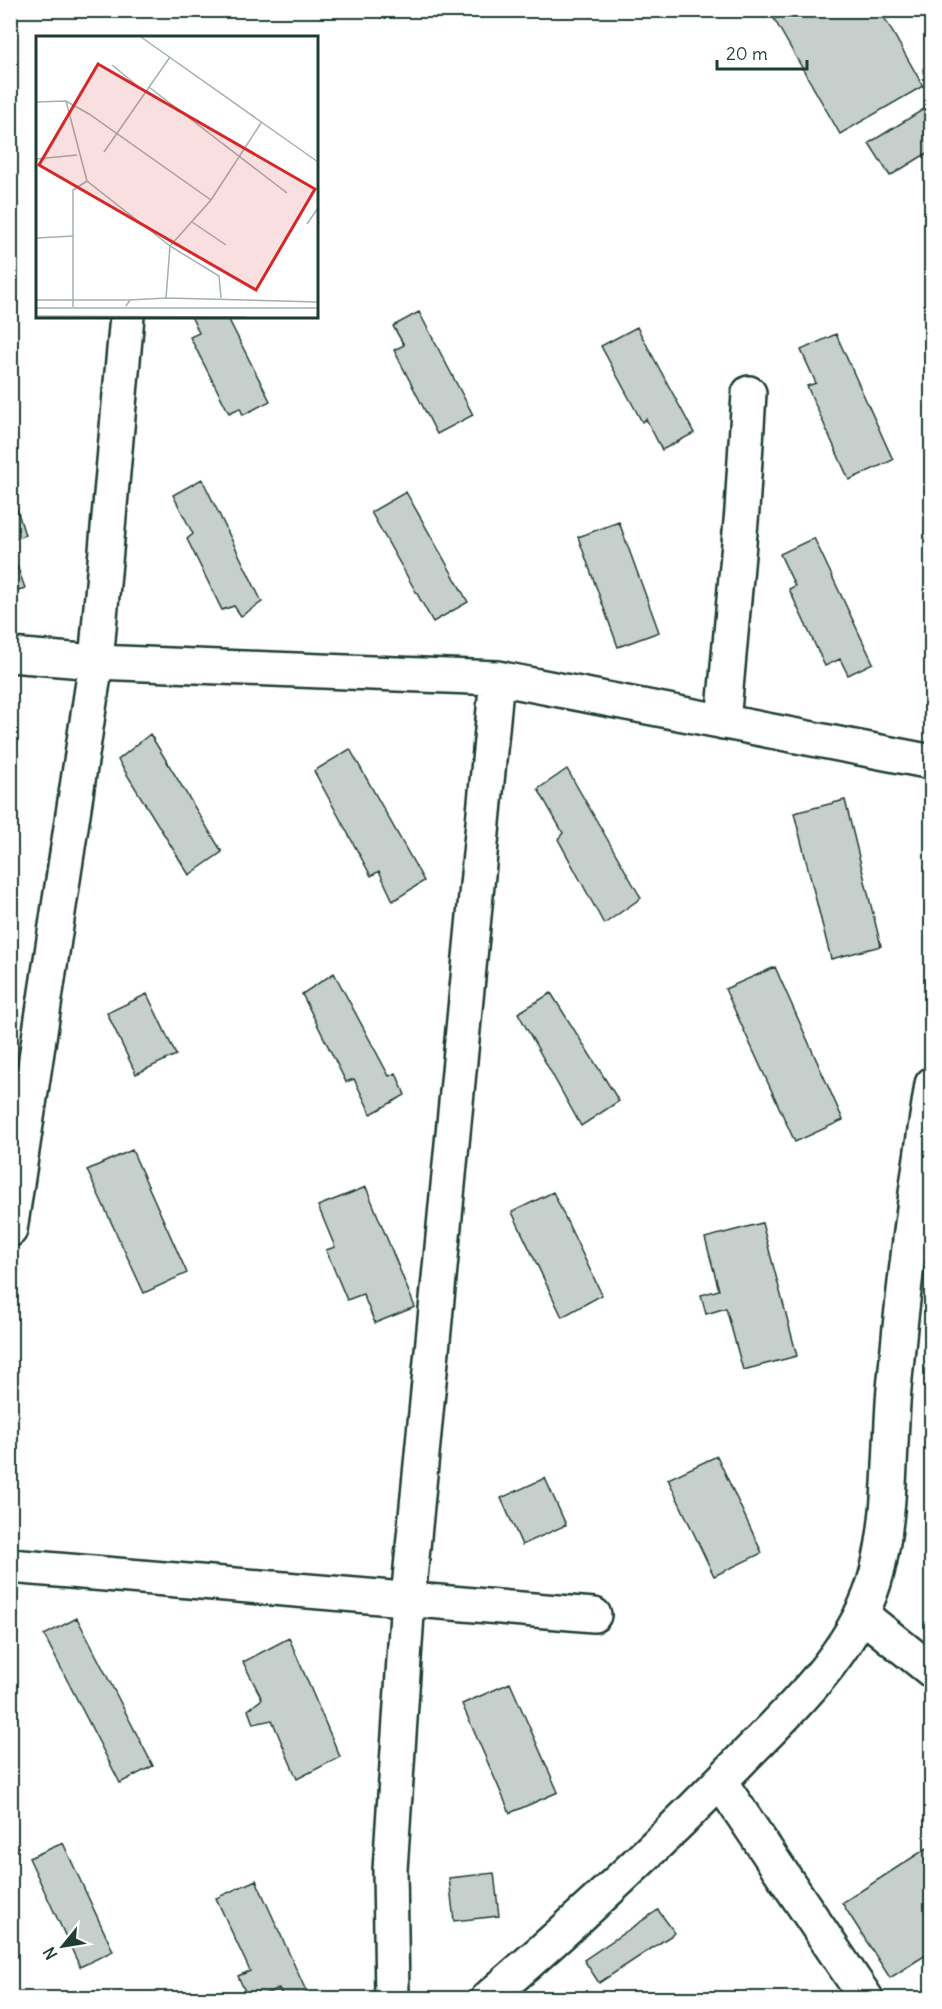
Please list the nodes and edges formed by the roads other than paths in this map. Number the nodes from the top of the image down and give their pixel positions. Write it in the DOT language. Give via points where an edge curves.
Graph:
graph roads {
  1 [pos="127,318"];
  2 [pos="749,393"];
  3 [pos="10,655"];
  4 [pos="96,662"];
  5 [pos="497,678"];
  6 [pos="723,722"];
  7 [pos="932,762"];
  8 [pos="932,1084"];
  9 [pos="10,1230"];
  10 [pos="11,1567"];
  11 [pos="408,1599"];
  12 [pos="861,1614"];
  13 [pos="594,1615"];
  14 [pos="932,1671"];
  15 [pos="721,1783"];
  16 [pos="392,1998"];
  17 [pos="488,1998"];
  18 [pos="866,1998"];
  1 -- 4 [label="street"];
  2 -- 6 [label="street"];
  3 -- 4 [label="street"];
  4 -- 5 [label="street"];
  4 -- 9 [label="street"];
  5 -- 6 [label="street"];
  5 -- 11 [label="street"];
  6 -- 7 [label="street"];
  8 -- 12 [label="street" via="894,1389 887,1517 877,1574"];
  10 -- 11 [label="street"];
  11 -- 13 [label="street"];
  11 -- 16 [label="street" via="390,1870"];
  12 -- 14 [label="street"];
  12 -- 15 [label="street" via="831,1662"];
  15 -- 17 [label="street"];
  15 -- 18 [label="street"];
}
